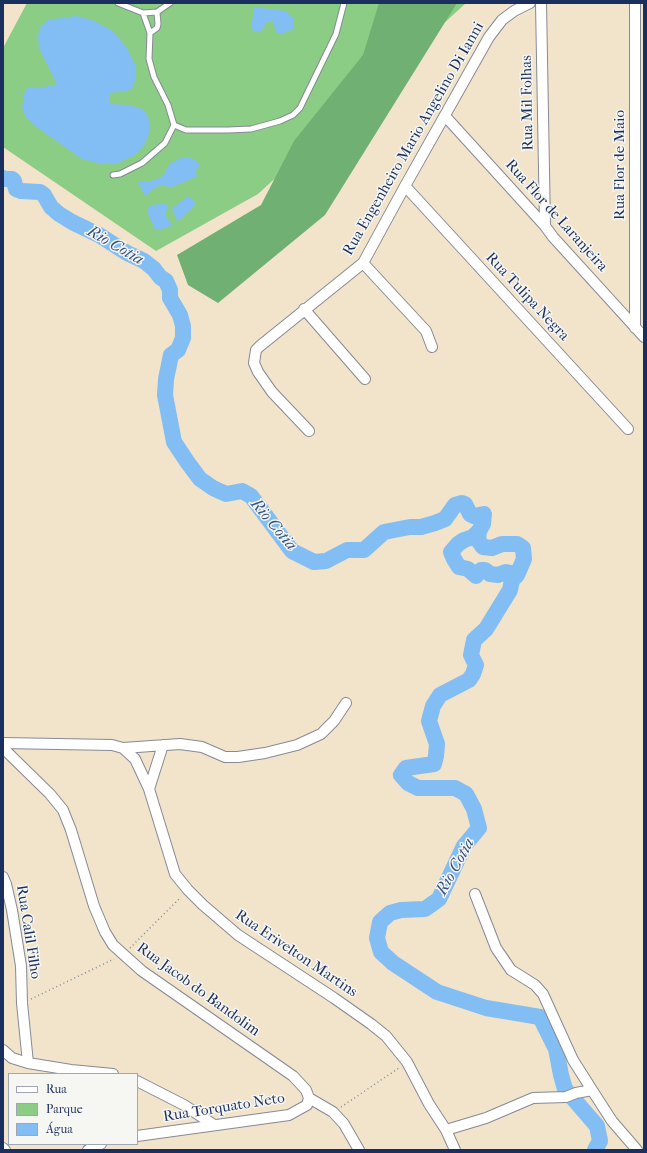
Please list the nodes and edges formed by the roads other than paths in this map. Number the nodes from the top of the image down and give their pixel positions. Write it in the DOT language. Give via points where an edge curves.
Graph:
graph roads {
  1 [pos="118,3"];
  2 [pos="170,3"];
  3 [pos="344,3"];
  4 [pos="530,3"];
  5 [pos="541,3"];
  6 [pos="635,3"];
  7 [pos="157,12"];
  8 [pos="143,13"];
  9 [pos="150,33"];
  10 [pos="445,116"];
  11 [pos="174,125"];
  12 [pos="113,175"];
  13 [pos="405,186"];
  14 [pos="545,226"];
  15 [pos="363,263"];
  16 [pos="304,309"];
  17 [pos="635,328"];
  18 [pos="644,337"];
  19 [pos="432,347"];
  20 [pos="365,379"];
  21 [pos="628,428"];
  22 [pos="309,431"];
  23 [pos="346,703"];
  24 [pos="3,743"];
  25 [pos="163,745"];
  26 [pos="3,748"];
  27 [pos="123,748"];
  28 [pos="149,788"];
  29 [pos="3,877"];
  30 [pos="475,894"];
  31 [pos="3,1050"];
  32 [pos="28,1063"];
  33 [pos="102,1073"];
  34 [pos="138,1082"];
  35 [pos="592,1090"];
  36 [pos="309,1098"];
  37 [pos="214,1125"];
  38 [pos="446,1130"];
  39 [pos="138,1136"];
  40 [pos="99,1145"];
  41 [pos="3,1148"];
  42 [pos="5,1150"];
  43 [pos="88,1150"];
  44 [pos="359,1150"];
  45 [pos="455,1150"];
  46 [pos="636,1150"];
  1 -- 8 [label="lane"];
  2 -- 7 [label="lane"];
  3 -- 11 [label="lane" via="336,34 306,98 293,115 251,128 186,130"];
  4 -- 10 [label="street, Rua Engenheiro Mario Angelino Di Ianni" via="502,20 489,37"];
  5 -- 14 [label="street, Rua Mil Folhas"];
  6 -- 17 [label="street, Rua Flor de Maio"];
  7 -- 8 [label="lane"];
  7 -- 9 [label="lane" via="158,24"];
  8 -- 9 [label="lane"];
  9 -- 11 [label="lane" via="149,59"];
  10 -- 13 [label="street, Rua Engenheiro Mario Angelino Di Ianni"];
  10 -- 14 [label="street, Rua Flor de Laranjeira"];
  11 -- 12 [label="lane" via="165,143 142,163"];
  13 -- 15 [label="street, Rua Engenheiro Mario Angelino Di Ianni"];
  13 -- 21 [label="street, Rua Tulipa Negra"];
  14 -- 17 [label="street, Rua Flor de Laranjeira"];
  15 -- 16 [label="street, Rua Engenheiro Mario Angelino Di Ianni"];
  15 -- 19 [label="street" via="426,331"];
  16 -- 20 [label="street"];
  16 -- 22 [label="street, Rua Engenheiro Mario Angelino Di Ianni" via="256,350 254,363 272,392"];
  17 -- 18 [label="street, Rua Flor de Laranjeira"];
  23 -- 25 [label="street" via="321,734 282,749 225,757 202,747"];
  24 -- 27 [label="street" via="112,745"];
  25 -- 27 [label="street"];
  25 -- 28 [label="street"];
  26 -- 36 [label="street, Rua Jacob do Bandolim" via="63,810 94,906 113,945 142,971 293,1076 306,1090"];
  27 -- 28 [label="street, Rua Erivelton Martins" via="135,759"];
  28 -- 38 [label="street, Rua Erivelton Martins" via="175,874 188,890 203,906 238,934 371,1024 393,1044 407,1062"];
  29 -- 32 [label="street, Rua Calil Filho" via="12,910 21,966"];
  30 -- 35 [label="street" via="496,948 511,970 535,985 543,994 573,1060"];
  31 -- 32 [label="street" via="12,1058"];
  32 -- 33 [label="street"];
  34 -- 37 [label="street" via="184,1105"];
  35 -- 38 [label="street" via="566,1096 533,1098 486,1118"];
  35 -- 46 [label="street" via="612,1121"];
  36 -- 37 [label="street, Rua Torquato Neto" via="307,1105 289,1114"];
  36 -- 44 [label="street, Rua Jacob do Bandolim" via="333,1112 344,1124"];
  37 -- 39 [label="street, Rua Torquato Neto"];
  38 -- 45 [label="street, Rua Erivelton Martins"];
  40 -- 43 [label="street"];
  41 -- 42 [label="street"];
}
